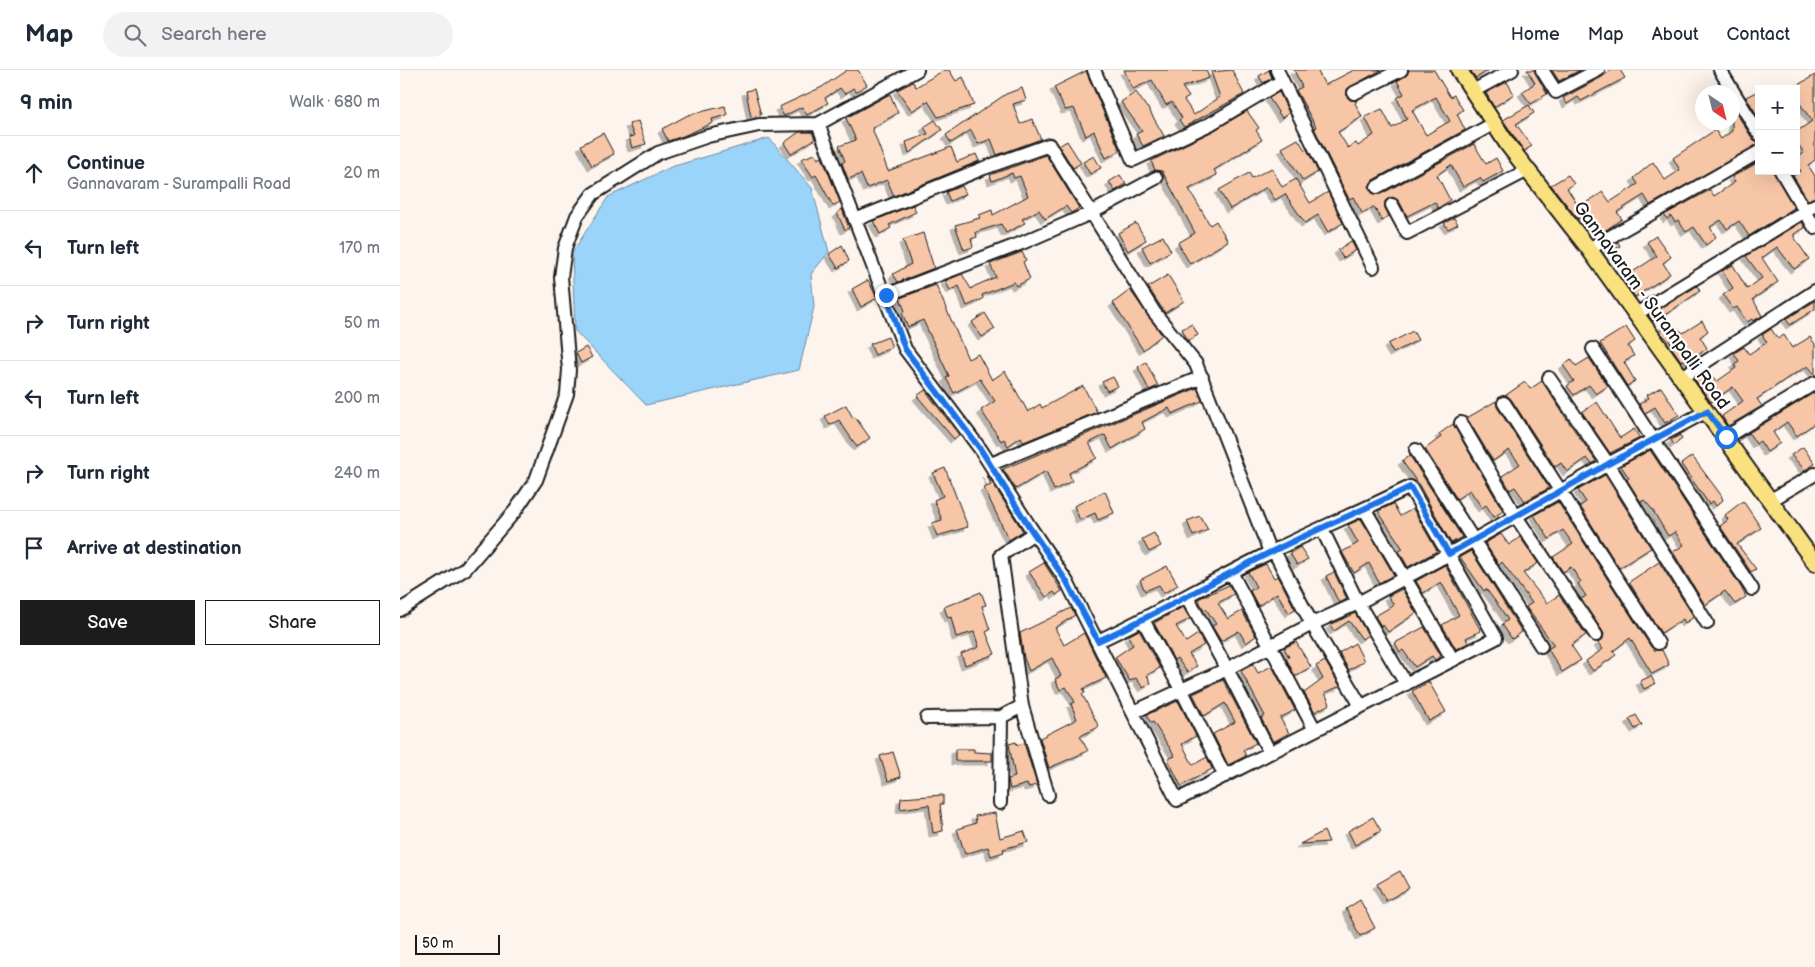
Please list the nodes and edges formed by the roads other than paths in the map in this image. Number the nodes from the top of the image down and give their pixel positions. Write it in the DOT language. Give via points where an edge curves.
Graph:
graph roads {
  1 [pos="917,70"];
  2 [pos="1094,70"];
  3 [pos="1401,70"];
  4 [pos="1459,70"];
  5 [pos="1512,70"];
  6 [pos="1542,70"];
  7 [pos="1598,70"];
  8 [pos="1720,70"];
  9 [pos="1279,76"];
  10 [pos="1473,91"];
  11 [pos="1354,93"];
  12 [pos="818,124"];
  13 [pos="1493,124"];
  14 [pos="1757,130"];
  15 [pos="1755,154"];
  16 [pos="1528,170"];
  17 [pos="1784,175"];
  18 [pos="1156,178"];
  19 [pos="1377,187"];
  20 [pos="1392,205"];
  21 [pos="1810,208"];
  22 [pos="1091,212"];
  23 [pos="855,220"];
  24 [pos="1815,228"];
  25 [pos="1589,249"];
  26 [pos="1373,267"];
  27 [pos="1815,291"];
  28 [pos="886,295"];
  29 [pos="1636,314"];
  30 [pos="1593,349"];
  31 [pos="1202,376"];
  32 [pos="1682,377"];
  33 [pos="1549,378"];
  34 [pos="1815,383"];
  35 [pos="1504,403"];
  36 [pos="1707,411"];
  37 [pos="1461,424"];
  38 [pos="1726,437"];
  39 [pos="1651,440"];
  40 [pos="1416,450"];
  41 [pos="991,464"];
  42 [pos="1608,464"];
  43 [pos="1815,474"];
  44 [pos="1561,490"];
  45 [pos="1771,500"];
  46 [pos="1365,510"];
  47 [pos="1515,516"];
  48 [pos="1322,529"];
  49 [pos="1034,533"];
  50 [pos="1473,540"];
  51 [pos="1272,551"];
  52 [pos="1449,554"];
  53 [pos="1815,563"];
  54 [pos="1232,574"];
  55 [pos="1403,577"];
  56 [pos="1752,589"];
  57 [pos="1187,597"];
  58 [pos="1358,603"];
  59 [pos="400,610"];
  60 [pos="1143,620"];
  61 [pos="1707,623"];
  62 [pos="1312,624"];
  63 [pos="1596,635"];
  64 [pos="1098,641"];
  65 [pos="1658,643"];
  66 [pos="1541,646"];
  67 [pos="1271,648"];
  68 [pos="1454,660"];
  69 [pos="1227,669"];
  70 [pos="1406,684"];
  71 [pos="1182,691"];
  72 [pos="1022,706"];
  73 [pos="1361,706"];
  74 [pos="1134,712"];
  75 [pos="1002,717"];
  76 [pos="927,718"];
  77 [pos="1315,730"];
  78 [pos="1270,753"];
  79 [pos="1225,776"];
  80 [pos="1048,796"];
  81 [pos="1000,803"];
  1 -- 12 [label="street"];
  2 -- 9 [label="street" via="1133,160 1210,124"];
  3 -- 11 [label="street"];
  4 -- 10 [label="main road, Gannavaram - Surampalli Road"];
  5 -- 10 [label="street"];
  6 -- 7 [label="street" via="1556,92"];
  8 -- 14 [label="street"];
  9 -- 26 [label="street"];
  10 -- 13 [label="main road, Gannavaram - Surampalli Road"];
  12 -- 23 [label="street"];
  12 -- 59 [label="street" via="759,126 708,136 658,153 593,194 577,216 565,248 561,277 569,370 567,394 536,480 515,511 465,569"];
  13 -- 16 [label="main road, Gannavaram - Surampalli Road"];
  13 -- 19 [label="street"];
  15 -- 25 [label="street"];
  16 -- 20 [label="street" via="1407,233"];
  16 -- 25 [label="main road, Gannavaram - Surampalli Road"];
  17 -- 21 [label="street"];
  18 -- 22 [label="street"];
  21 -- 24 [label="street"];
  21 -- 29 [label="street"];
  22 -- 23 [label="street" via="1049,145"];
  22 -- 28 [label="street" via="1022,243"];
  22 -- 31 [label="street" via="1154,312"];
  23 -- 28 [label="street"];
  25 -- 29 [label="main road, Gannavaram - Surampalli Road"];
  27 -- 32 [label="street"];
  28 -- 41 [label="street" via="905,349"];
  29 -- 32 [label="main road, Gannavaram - Surampalli Road"];
  30 -- 39 [label="street"];
  31 -- 41 [label="street"];
  31 -- 51 [label="street"];
  32 -- 36 [label="main road, Gannavaram - Surampalli Road"];
  33 -- 42 [label="street"];
  34 -- 38 [label="street"];
  35 -- 44 [label="street"];
  36 -- 38 [label="main road, Gannavaram - Surampalli Road"];
  36 -- 39 [label="street"];
  37 -- 47 [label="street"];
  38 -- 45 [label="main road, Gannavaram - Surampalli Road"];
  39 -- 42 [label="street"];
  39 -- 56 [label="street"];
  40 -- 50 [label="street"];
  41 -- 49 [label="street"];
  42 -- 44 [label="street"];
  42 -- 61 [label="street"];
  43 -- 45 [label="street"];
  44 -- 47 [label="street"];
  44 -- 65 [label="street"];
  45 -- 53 [label="main road, Gannavaram - Surampalli Road"];
  46 -- 48 [label="street"];
  46 -- 52 [label="street" via="1410,487"];
  46 -- 55 [label="street"];
  47 -- 50 [label="street"];
  47 -- 63 [label="street"];
  48 -- 51 [label="street"];
  48 -- 58 [label="street"];
  49 -- 64 [label="street" via="1067,582"];
  49 -- 72 [label="street" via="1001,555"];
  50 -- 52 [label="street"];
  50 -- 66 [label="street"];
  51 -- 54 [label="street"];
  51 -- 62 [label="street"];
  52 -- 55 [label="street"];
  52 -- 68 [label="street" via="1496,638"];
  54 -- 57 [label="street"];
  54 -- 67 [label="street"];
  55 -- 58 [label="street"];
  55 -- 68 [label="street"];
  57 -- 60 [label="street"];
  57 -- 69 [label="street"];
  58 -- 62 [label="street"];
  58 -- 70 [label="street"];
  60 -- 64 [label="street"];
  60 -- 71 [label="street"];
  62 -- 67 [label="street"];
  62 -- 73 [label="street"];
  64 -- 74 [label="street"];
  67 -- 69 [label="street"];
  67 -- 77 [label="street"];
  68 -- 70 [label="street"];
  69 -- 71 [label="street"];
  69 -- 78 [label="street"];
  70 -- 73 [label="street"];
  71 -- 74 [label="street"];
  71 -- 79 [label="street"];
  72 -- 75 [label="street"];
  72 -- 80 [label="street"];
  73 -- 77 [label="street"];
  74 -- 79 [label="street" via="1177,800"];
  75 -- 76 [label="street"];
  75 -- 81 [label="street"];
  77 -- 78 [label="street"];
  78 -- 79 [label="street"];
}
